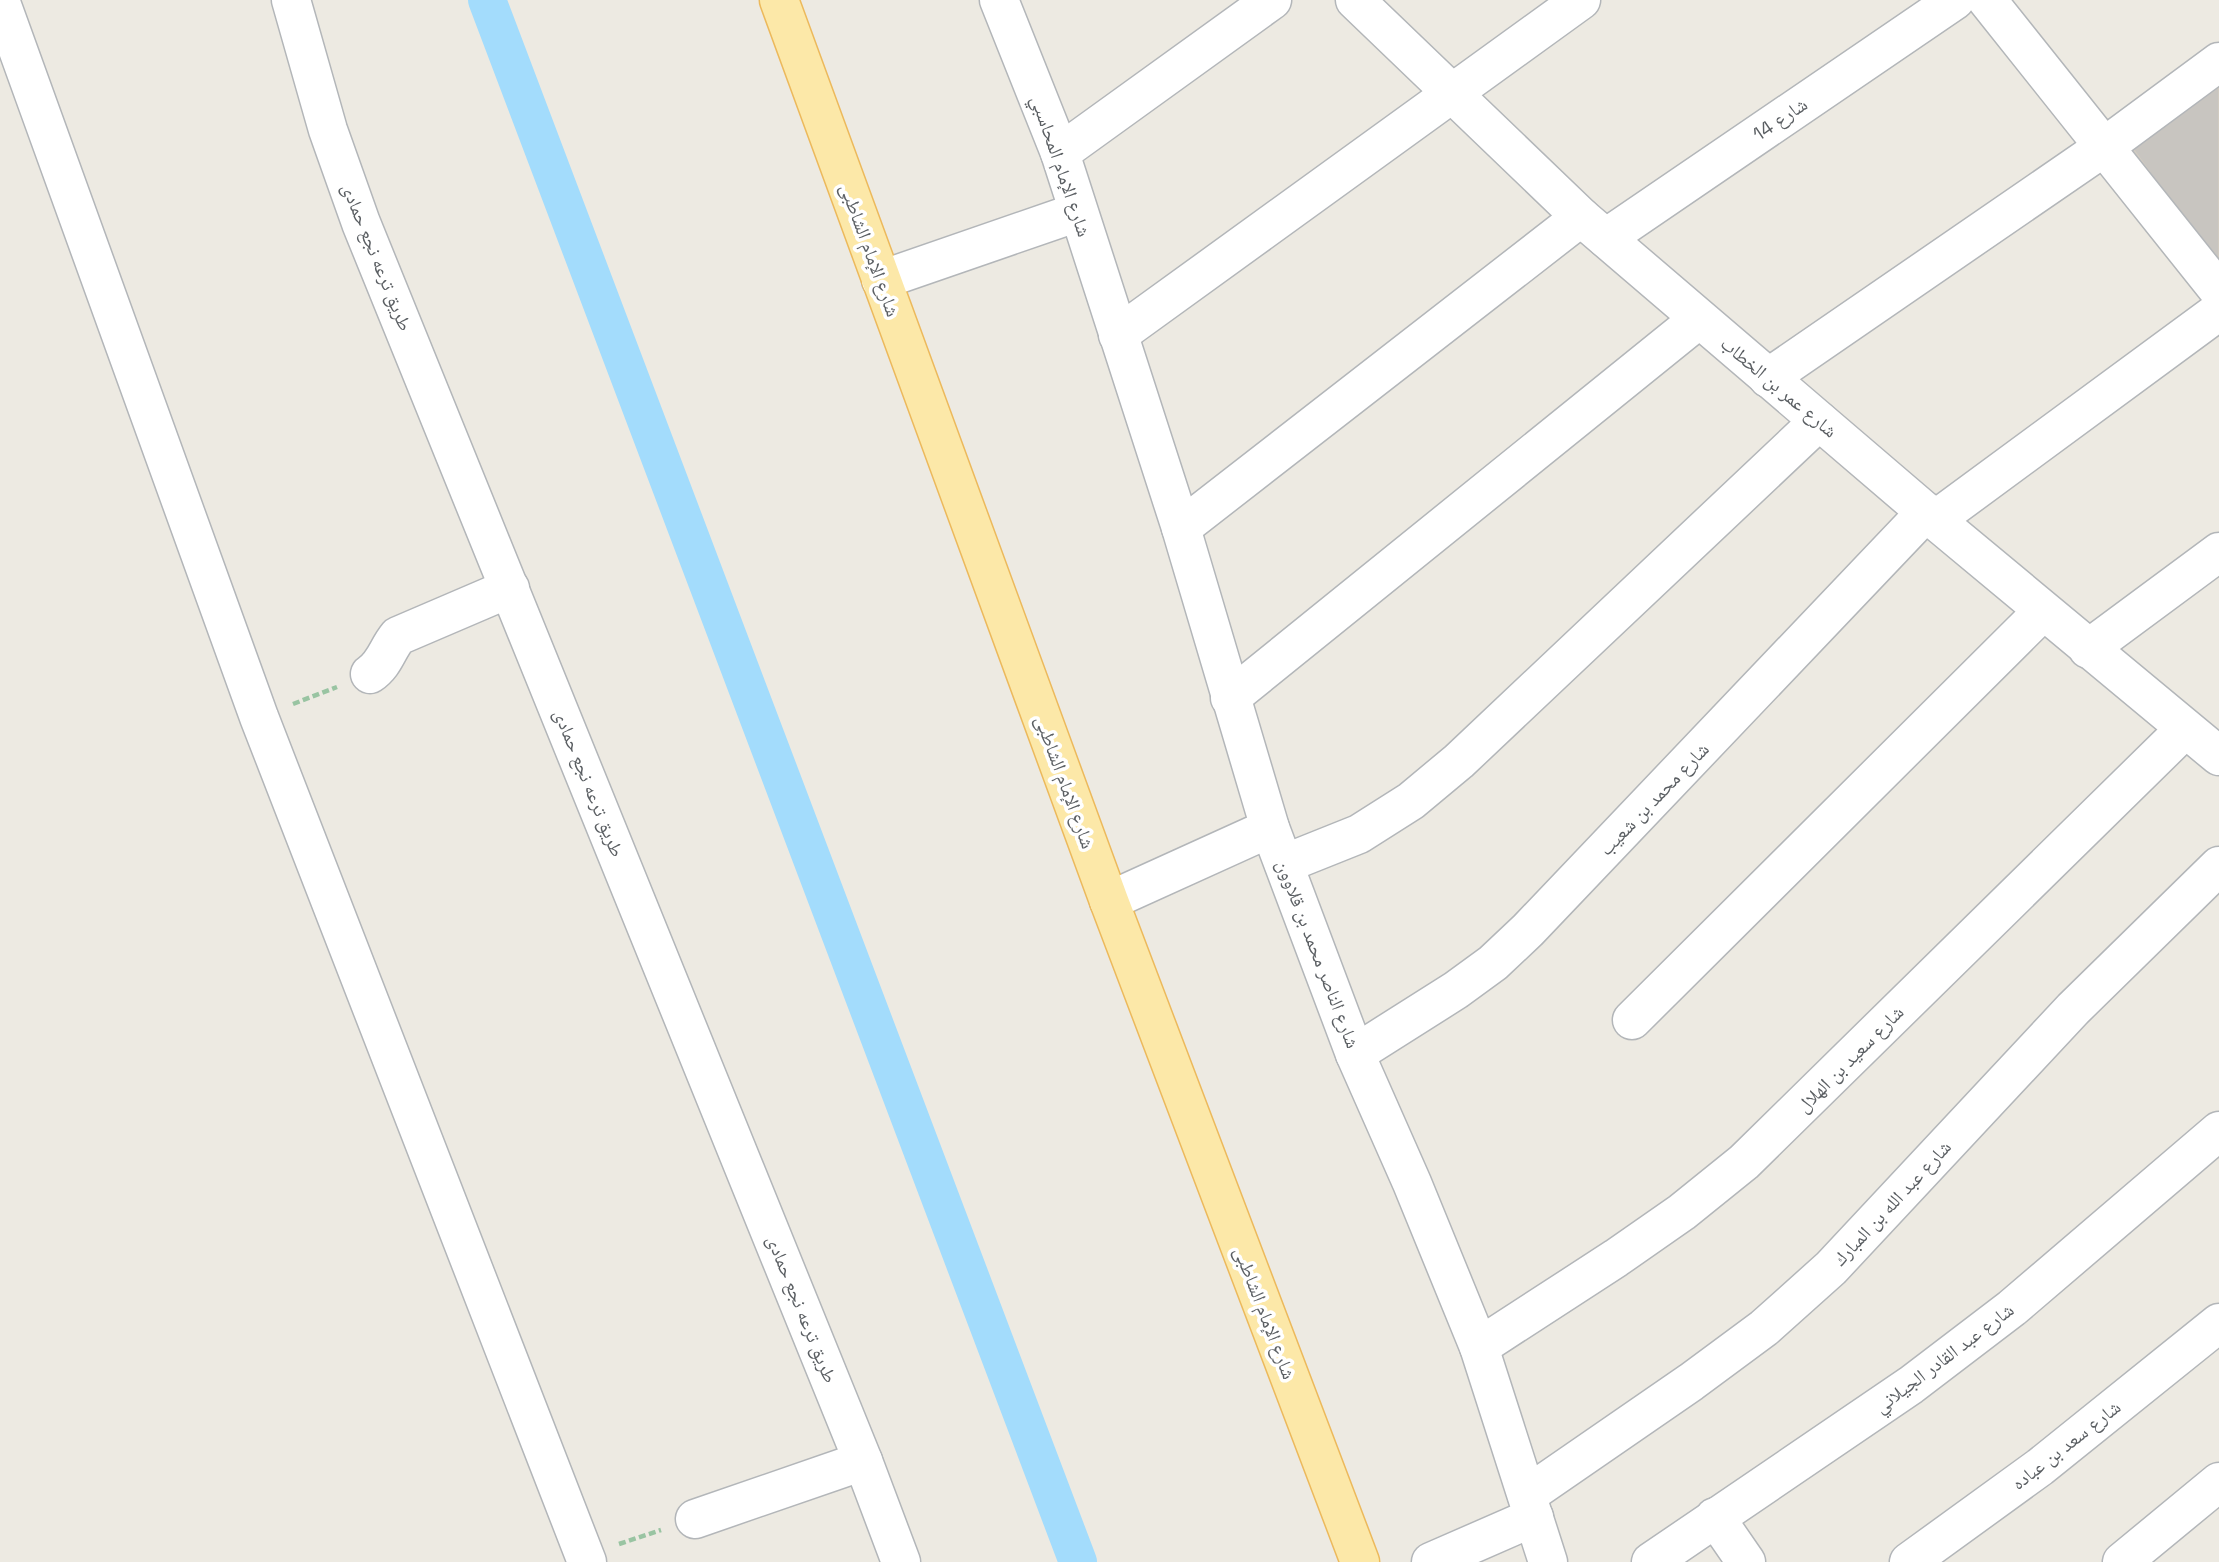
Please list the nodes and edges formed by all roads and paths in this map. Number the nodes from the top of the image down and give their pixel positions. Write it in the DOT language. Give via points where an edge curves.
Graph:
graph roads {
  1 [pos="1,0"];
  2 [pos="291,0"];
  3 [pos="779,0"];
  4 [pos="999,0"];
  5 [pos="1272,0"];
  6 [pos="1355,0"];
  7 [pos="1581,0"];
  8 [pos="1955,0"];
  9 [pos="1987,0"];
  10 [pos="2219,62"];
  11 [pos="1452,94"];
  12 [pos="2104,147"];
  13 [pos="1060,153"];
  14 [pos="1078,212"];
  15 [pos="1594,228"];
  16 [pos="881,280"];
  17 [pos="2219,291"];
  18 [pos="2219,311"];
  19 [pos="1699,319"];
  20 [pos="1118,335"];
  21 [pos="1768,378"];
  22 [pos="1819,421"];
  23 [pos="1931,516"];
  24 [pos="1181,528"];
  25 [pos="2219,552"];
  26 [pos="510,588"];
  27 [pos="2043,611"];
  28 [pos="2088,649"];
  29 [pos="370,674"];
  30 [pos="1230,698"];
  31 [pos="2185,729"];
  32 [pos="2219,756"];
  33 [pos="1270,828"];
  34 [pos="1283,864"];
  35 [pos="2219,866"];
  36 [pos="1109,901"];
  37 [pos="1632,1020"];
  38 [pos="1355,1054"];
  39 [pos="2219,1131"];
  40 [pos="2219,1323"];
  41 [pos="1479,1347"];
  42 [pos="863,1461"];
  43 [pos="2219,1482"];
  44 [pos="1530,1506"];
  45 [pos="1715,1517"];
  46 [pos="695,1518"];
  47 [pos="587,1562"];
  48 [pos="901,1562"];
  49 [pos="1360,1562"];
  50 [pos="1431,1562"];
  51 [pos="1548,1562"];
  52 [pos="1651,1562"];
  53 [pos="1746,1562"];
  54 [pos="1909,1562"];
  55 [pos="2122,1562"];
  1 -- 47 [label="street" via="259,717"];
  2 -- 26 [label="street, طريق ترعه نجع حمادى" via="328,130 361,223"];
  3 -- 16 [label="main road, شارع الإمام الشاطبى"];
  4 -- 13 [label="street, شارع الإمام المحاسبي"];
  5 -- 13 [label="street"];
  6 -- 11 [label="street, شارع عمر بن الخطاب"];
  7 -- 11 [label="street"];
  8 -- 15 [label="street, شارع 14"];
  9 -- 12 [label="street"];
  10 -- 12 [label="street"];
  11 -- 15 [label="street, شارع عمر بن الخطاب"];
  11 -- 20 [label="street"];
  12 -- 17 [label="street"];
  12 -- 21 [label="street"];
  13 -- 14 [label="street, شارع الإمام المحاسبي"];
  14 -- 16 [label="street"];
  14 -- 20 [label="street, شارع الإمام المحاسبي"];
  15 -- 19 [label="street, شارع عمر بن الخطاب"];
  15 -- 24 [label="street, شارع 14"];
  16 -- 36 [label="main road, شارع الإمام الشاطبى"];
  18 -- 23 [label="street, شارع محمد بن شعيب"];
  19 -- 21 [label="street, شارع عمر بن الخطاب"];
  19 -- 30 [label="street"];
  20 -- 24 [label="street, شارع الناصر محمد بن قلاوون"];
  21 -- 22 [label="street, شارع عمر بن الخطاب"];
  22 -- 23 [label="street, شارع عمر بن الخطاب"];
  22 -- 34 [label="street" via="1411,801 1359,834"];
  23 -- 27 [label="street, شارع عمر بن الخطاب"];
  23 -- 38 [label="street, شارع محمد بن شعيب" via="1493,963"];
  24 -- 30 [label="street, شارع الناصر محمد بن قلاوون"];
  25 -- 28 [label="street"];
  26 -- 29 [label="street" via="398,636 384,661"];
  26 -- 42 [label="street, طريق ترعه نجع حمادى"];
  27 -- 28 [label="street, شارع عمر بن الخطاب"];
  27 -- 37 [label="street"];
  28 -- 31 [label="street, شارع عمر بن الخطاب"];
  30 -- 33 [label="street, شارع الناصر محمد بن قلاوون"];
  31 -- 32 [label="street, شارع عمر بن الخطاب"];
  31 -- 41 [label="street, شارع سعيد بن الهلال" via="1744,1162 1682,1212"];
  33 -- 34 [label="street, شارع الناصر محمد بن قلاوون"];
  33 -- 36 [label="street"];
  34 -- 38 [label="street, شارع الناصر محمد بن قلاوون"];
  35 -- 44 [label="street, شارع عبد الله بن المبارك" via="2031,1053 1831,1268 1764,1328"];
  36 -- 49 [label="main road, شارع الإمام الشاطبى"];
  38 -- 41 [label="street, شارع الناصر محمد بن قلاوون"];
  39 -- 45 [label="street, شارع عبد القادر الجيلاني" via="2012,1308 1911,1385"];
  40 -- 54 [label="street, شارع سعد بن عباده" via="2040,1467"];
  41 -- 44 [label="street, شارع الناصر محمد بن قلاوون"];
  42 -- 46 [label="street"];
  42 -- 48 [label="street, طريق ترعه نجع حمادى"];
  43 -- 55 [label="street"];
  44 -- 50 [label="street, شارع عبد الله بن المبارك"];
  44 -- 51 [label="street, شارع الناصر محمد بن قلاوون"];
  45 -- 52 [label="street, شارع عبد القادر الجيلاني"];
  45 -- 53 [label="street"];
}
